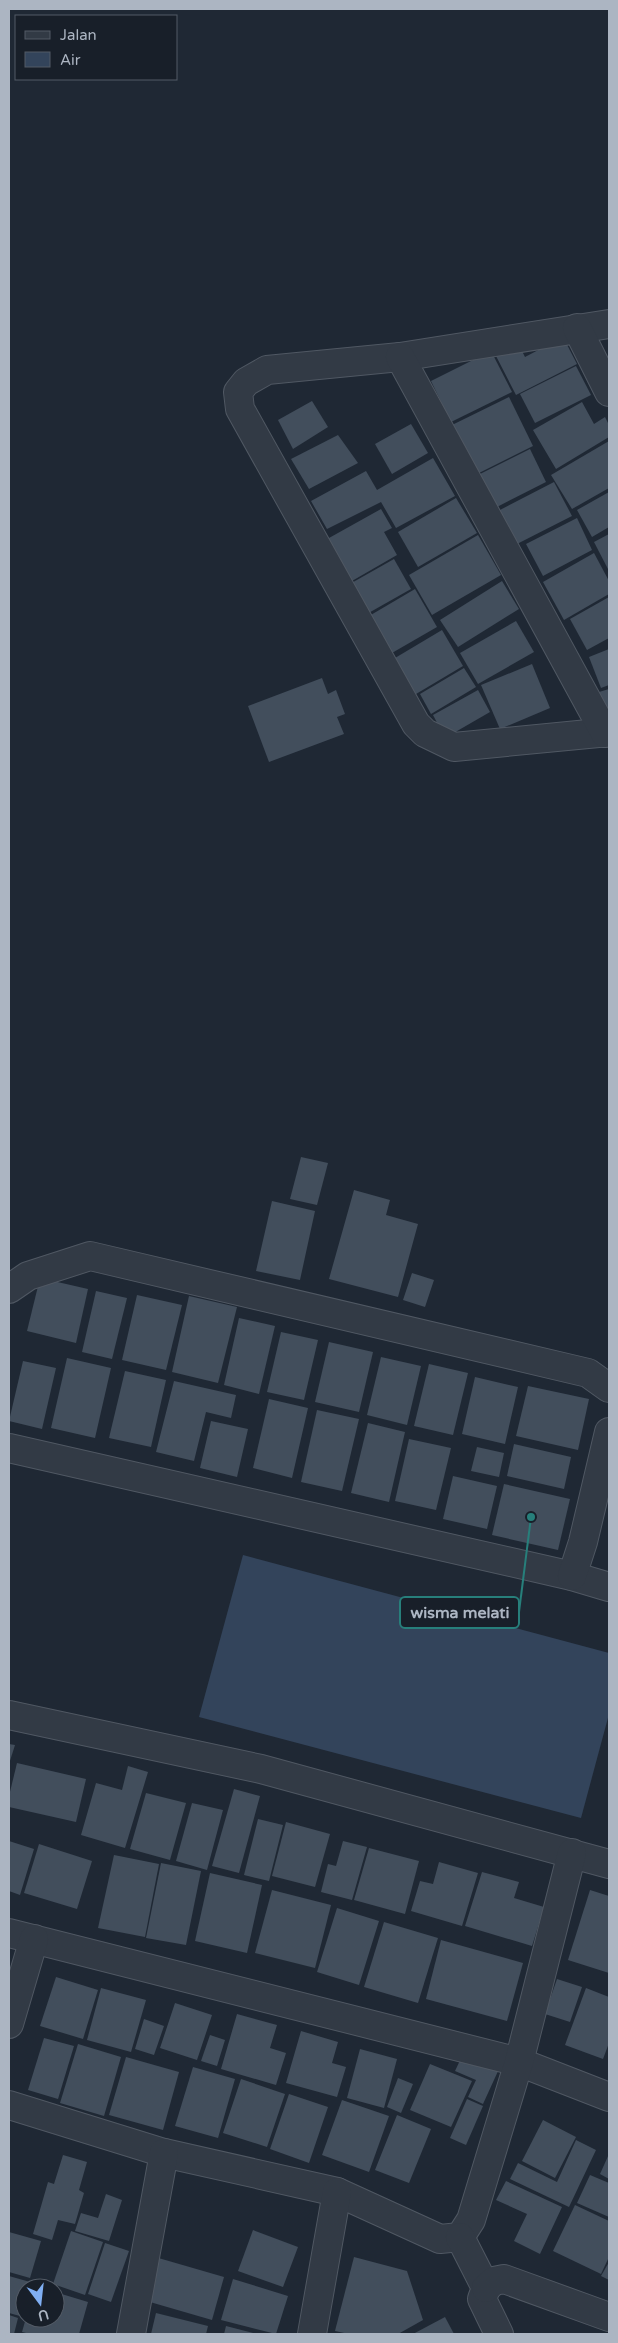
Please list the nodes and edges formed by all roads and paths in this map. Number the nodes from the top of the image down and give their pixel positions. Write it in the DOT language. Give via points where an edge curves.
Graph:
graph roads {
  1 [pos="609,324"];
  2 [pos="577,328"];
  3 [pos="400,357"];
  4 [pos="609,392"];
  5 [pos="607,733"];
  6 [pos="9,1289"];
  7 [pos="609,1388"];
  8 [pos="609,1432"];
  9 [pos="9,1448"];
  10 [pos="572,1576"];
  11 [pos="609,1587"];
  12 [pos="9,1715"];
  13 [pos="572,1853"];
  14 [pos="609,1864"];
  15 [pos="21,1936"];
  16 [pos="9,2024"];
  17 [pos="519,2062"];
  18 [pos="609,2097"];
  19 [pos="9,2105"];
  20 [pos="164,2153"];
  21 [pos="337,2192"];
  22 [pos="460,2236"];
  23 [pos="486,2288"];
  24 [pos="609,2317"];
  25 [pos="131,2334"];
  26 [pos="312,2334"];
  27 [pos="499,2334"];
  1 -- 2 [label="street"];
  2 -- 3 [label="street"];
  2 -- 4 [label="street"];
  3 -- 5 [label="street"];
  3 -- 5 [label="street" via="267,370 246,382 238,392 240,409 416,724 425,733 454,747"];
  6 -- 7 [label="street" via="28,1276 90,1256 588,1373"];
  8 -- 10 [label="street"];
  9 -- 10 [label="street"];
  10 -- 11 [label="street"];
  12 -- 13 [label="street" via="261,1769"];
  13 -- 14 [label="street"];
  13 -- 17 [label="street"];
  15 -- 16 [label="street"];
  15 -- 17 [label="street"];
  17 -- 18 [label="street"];
  17 -- 22 [label="street" via="471,2220"];
  19 -- 20 [label="street"];
  20 -- 21 [label="street"];
  20 -- 25 [label="street"];
  21 -- 22 [label="street" via="440,2238"];
  21 -- 26 [label="street"];
  22 -- 23 [label="street"];
  23 -- 24 [label="street" via="494,2281 504,2279"];
  23 -- 27 [label="street" via="482,2298"];
}
